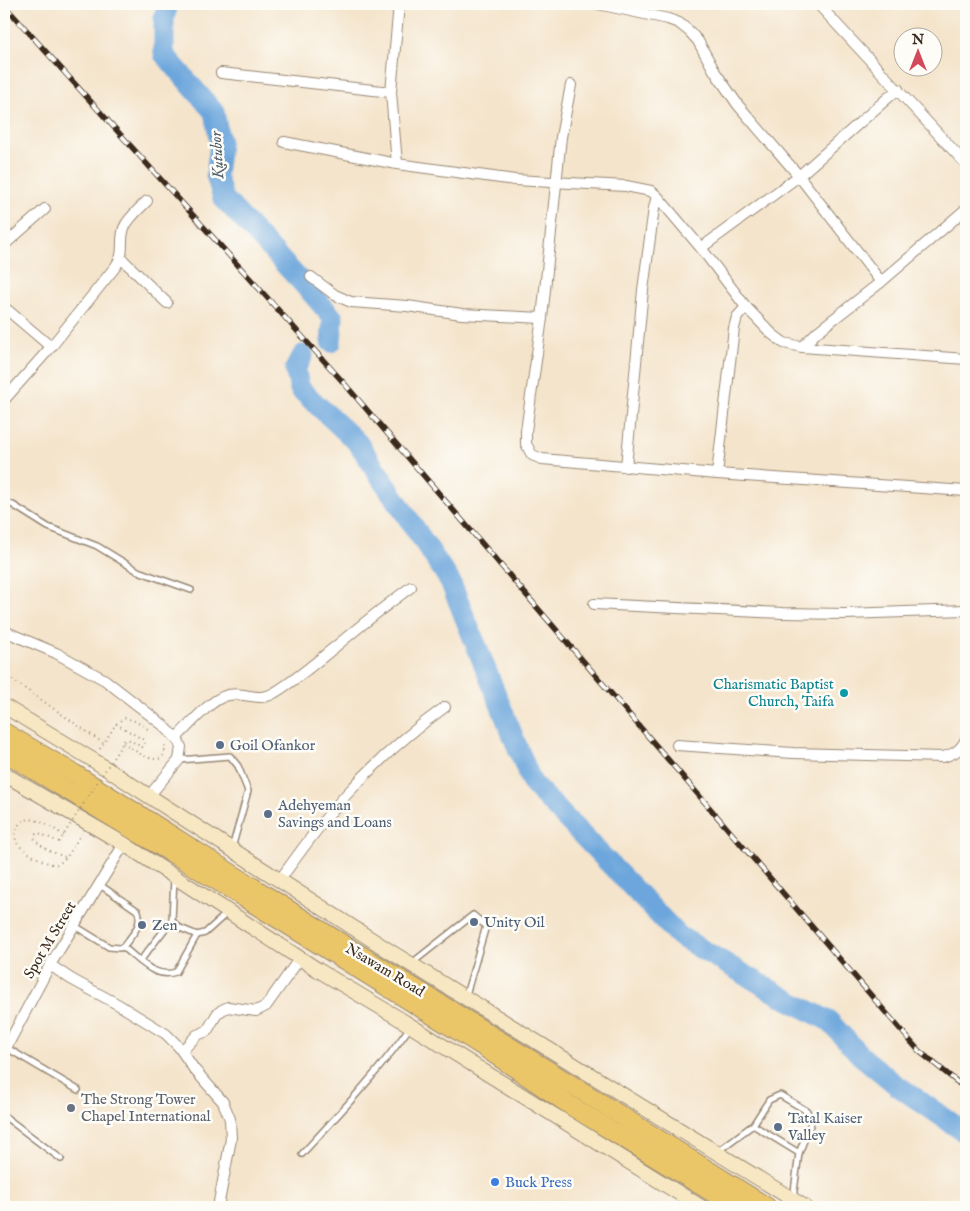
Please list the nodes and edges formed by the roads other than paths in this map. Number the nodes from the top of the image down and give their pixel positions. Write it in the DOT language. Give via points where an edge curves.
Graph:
graph roads {
  1 [pos="399,4"];
  2 [pos="598,4"];
  3 [pos="818,4"];
  4 [pos="221,73"];
  5 [pos="571,85"];
  6 [pos="898,89"];
  7 [pos="390,92"];
  8 [pos="284,142"];
  9 [pos="397,164"];
  10 [pos="966,164"];
  11 [pos="799,176"];
  12 [pos="556,183"];
  13 [pos="657,196"];
  14 [pos="147,201"];
  15 [pos="45,209"];
  16 [pos="966,209"];
  17 [pos="4,245"];
  18 [pos="701,248"];
  19 [pos="122,258"];
  20 [pos="311,277"];
  21 [pos="882,282"];
  22 [pos="167,303"];
  23 [pos="4,307"];
  24 [pos="746,307"];
  25 [pos="542,318"];
  26 [pos="51,347"];
  27 [pos="802,347"];
  28 [pos="966,359"];
  29 [pos="4,400"];
  30 [pos="626,466"];
  31 [pos="718,474"];
  32 [pos="966,491"];
  33 [pos="4,502"];
  34 [pos="411,587"];
  35 [pos="191,590"];
  36 [pos="594,604"];
  37 [pos="966,610"];
  38 [pos="4,631"];
  39 [pos="4,706"];
  40 [pos="445,707"];
  41 [pos="4,732"];
  42 [pos="176,738"];
  43 [pos="966,739"];
  44 [pos="677,745"];
  45 [pos="4,752"];
  46 [pos="179,760"];
  47 [pos="4,774"];
  48 [pos="149,796"];
  49 [pos="124,844"];
  50 [pos="232,850"];
  51 [pos="174,876"];
  52 [pos="279,881"];
  53 [pos="100,885"];
  54 [pos="229,912"];
  55 [pos="172,920"];
  56 [pos="75,926"];
  57 [pos="197,935"];
  58 [pos="123,947"];
  59 [pos="300,958"];
  60 [pos="140,961"];
  61 [pos="411,964"];
  62 [pos="50,965"];
  63 [pos="465,998"];
  64 [pos="411,1025"];
  65 [pos="5,1050"];
  66 [pos="182,1051"];
  67 [pos="78,1090"];
  68 [pos="4,1116"];
  69 [pos="753,1125"];
  70 [pos="716,1152"];
  71 [pos="799,1153"];
  72 [pos="302,1154"];
  73 [pos="61,1159"];
  74 [pos="793,1200"];
  75 [pos="218,1207"];
  76 [pos="701,1207"];
  77 [pos="736,1207"];
  78 [pos="767,1207"];
  79 [pos="805,1207"];
  1 -- 7 [label="street"];
  2 -- 11 [label="street" via="668,19 689,31 738,106"];
  3 -- 6 [label="street"];
  4 -- 7 [label="street"];
  5 -- 12 [label="street"];
  6 -- 10 [label="street"];
  6 -- 11 [label="street"];
  7 -- 9 [label="street"];
  8 -- 9 [label="street"];
  9 -- 12 [label="street"];
  11 -- 18 [label="street"];
  11 -- 21 [label="street"];
  12 -- 13 [label="street" via="637,187"];
  12 -- 25 [label="street"];
  13 -- 18 [label="street"];
  13 -- 30 [label="street" via="643,290"];
  14 -- 19 [label="street" via="127,222"];
  15 -- 17 [label="street"];
  16 -- 21 [label="street"];
  18 -- 24 [label="street"];
  19 -- 22 [label="street"];
  19 -- 26 [label="street"];
  20 -- 25 [label="street" via="335,295 351,302 462,314"];
  21 -- 27 [label="street" via="816,332"];
  23 -- 26 [label="street"];
  24 -- 27 [label="street" via="784,343"];
  24 -- 31 [label="street" via="737,317 734,328"];
  25 -- 30 [label="street" via="526,431 529,451 542,459"];
  26 -- 29 [label="street"];
  27 -- 28 [label="street"];
  30 -- 31 [label="street"];
  31 -- 32 [label="street"];
  33 -- 35 [label="lane" via="48,527 97,546 138,571"];
  34 -- 42 [label="street" via="295,680 270,696 225,696"];
  36 -- 37 [label="street" via="783,613"];
  38 -- 42 [label="street" via="56,653 105,680"];
  39 -- 48 [label="main road"];
  40 -- 52 [label="street" via="388,753 344,797"];
  41 -- 78 [label="highway, Nsawam Road"];
  42 -- 46 [label="street" via="181,747"];
  43 -- 44 [label="street" via="960,749 942,757 793,753"];
  45 -- 77 [label="highway, Nsawam Road" via="193,866"];
  46 -- 48 [label="street"];
  46 -- 50 [label="lane" via="230,756 238,766 248,790"];
  47 -- 49 [label="main road"];
  48 -- 50 [label="main road"];
  49 -- 51 [label="main road"];
  49 -- 53 [label="street, Spot M Street"];
  50 -- 52 [label="main road"];
  51 -- 54 [label="main road"];
  51 -- 55 [label="lane"];
  52 -- 61 [label="main road"];
  53 -- 56 [label="street, Spot M Street"];
  53 -- 58 [label="lane" via="138,911 140,916 138,927"];
  54 -- 57 [label="lane" via="205,933"];
  54 -- 59 [label="main road"];
  55 -- 57 [label="lane"];
  55 -- 60 [label="lane"];
  56 -- 58 [label="lane" via="109,947"];
  56 -- 62 [label="street, Spot M Street"];
  57 -- 60 [label="lane" via="176,972 156,973"];
  58 -- 60 [label="lane"];
  59 -- 64 [label="main road"];
  59 -- 66 [label="street" via="266,1006 256,1011 225,1008 217,1014 208,1031 197,1035"];
  61 -- 63 [label="main road"];
  61 -- 63 [label="lane" via="473,916 486,926"];
  62 -- 65 [label="street, Spot M Street"];
  62 -- 66 [label="street" via="144,1020 173,1040"];
  63 -- 70 [label="main road"];
  64 -- 72 [label="lane" via="362,1090"];
  64 -- 76 [label="main road"];
  65 -- 67 [label="lane"];
  66 -- 75 [label="street" via="223,1102 230,1120 231,1139"];
  68 -- 73 [label="lane"];
  69 -- 70 [label="lane"];
  69 -- 71 [label="lane"];
  69 -- 71 [label="lane" via="769,1100 780,1095 807,1111 810,1123"];
  70 -- 74 [label="main road"];
  71 -- 74 [label="lane"];
  74 -- 79 [label="main road"];
}
